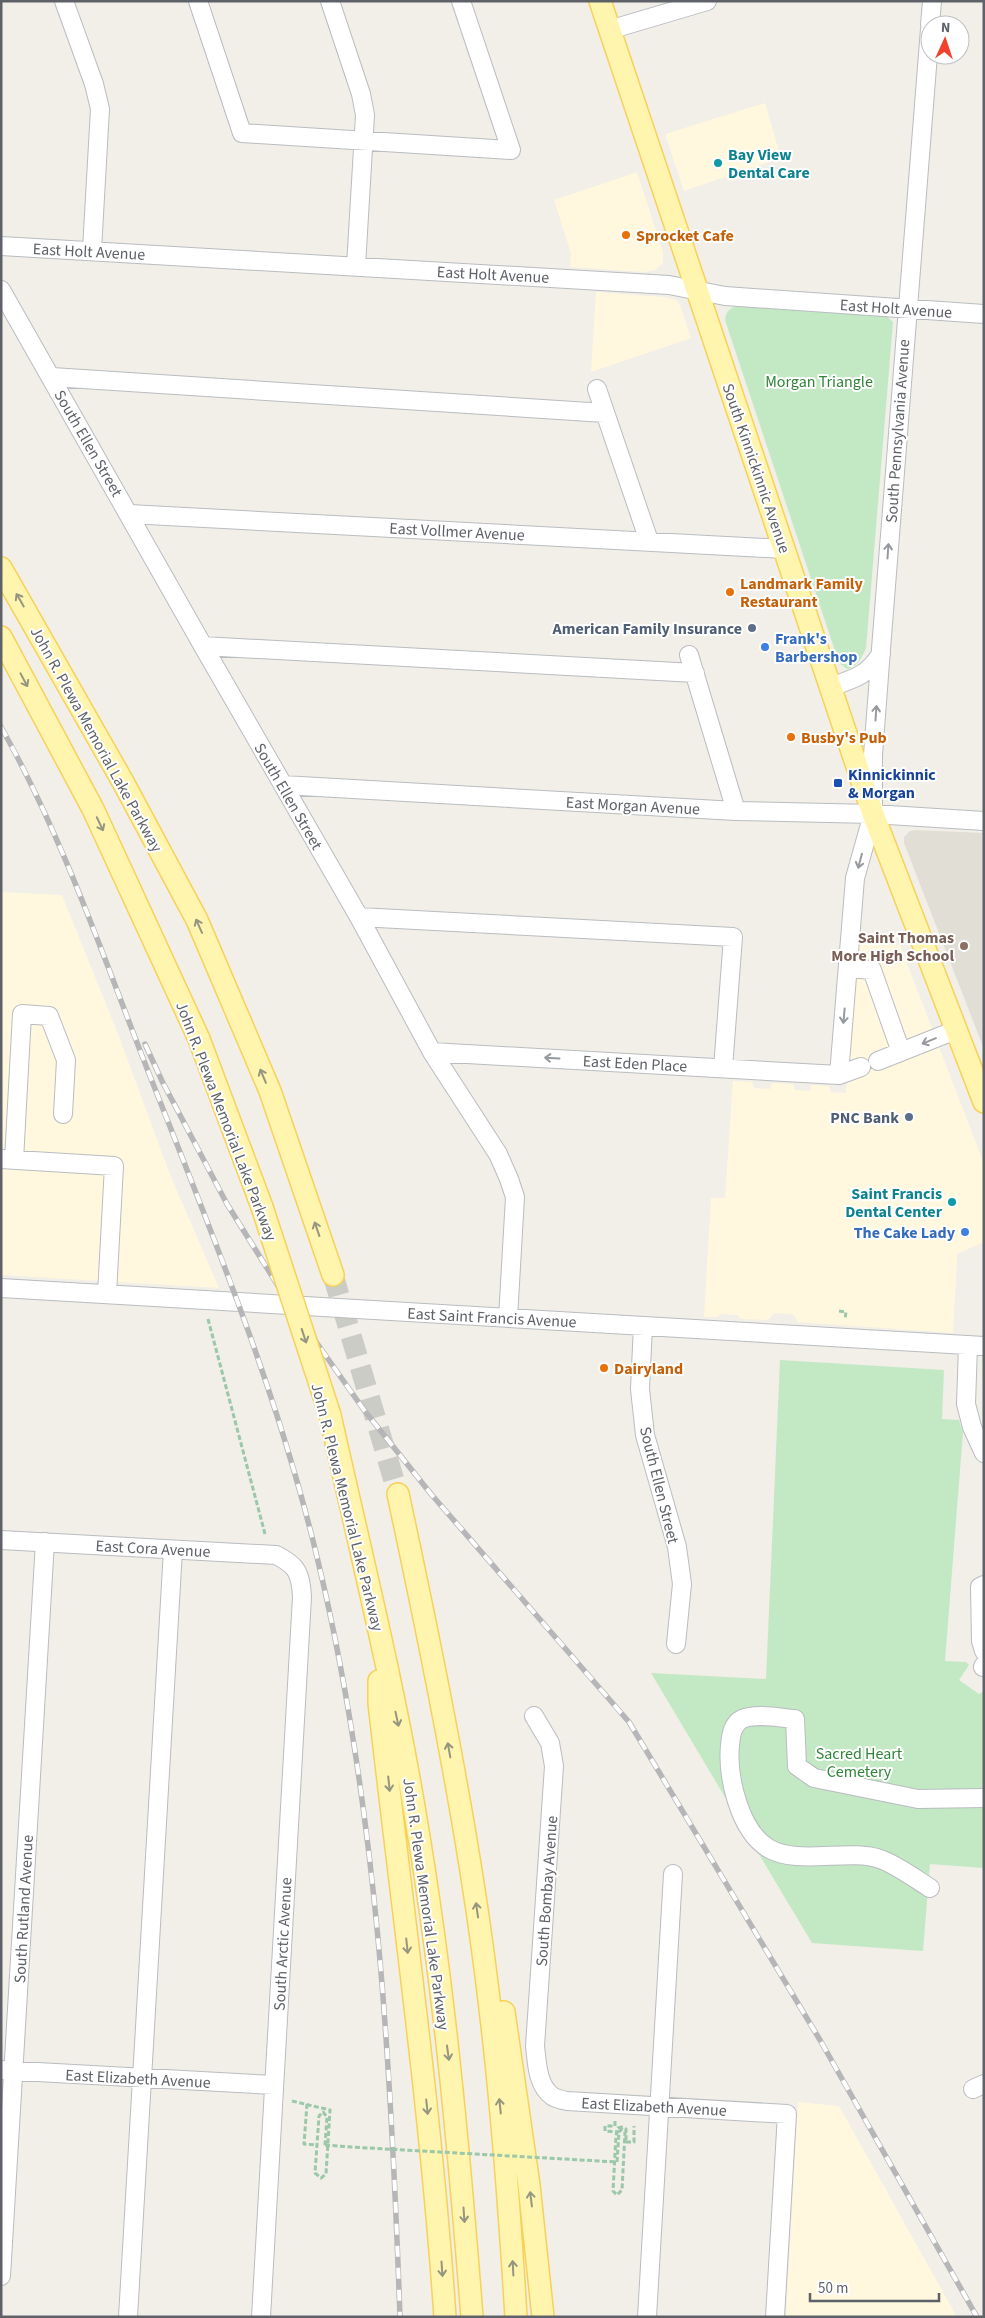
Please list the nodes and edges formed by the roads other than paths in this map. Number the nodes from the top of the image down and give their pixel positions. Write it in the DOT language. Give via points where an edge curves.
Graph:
graph roads {
  1 [pos="64,1"];
  2 [pos="198,1"];
  3 [pos="330,1"];
  4 [pos="461,1"];
  5 [pos="600,1"];
  6 [pos="707,1"];
  7 [pos="932,1"];
  8 [pos="931,15"];
  9 [pos="609,30"];
  10 [pos="927,65"];
  11 [pos="364,141"];
  12 [pos="1,246"];
  13 [pos="92,250"];
  14 [pos="356,266"];
  15 [pos="695,289"];
  16 [pos="1,290"];
  17 [pos="906,308"];
  18 [pos="984,314"];
  19 [pos="52,377"];
  20 [pos="597,389"];
  21 [pos="605,413"];
  22 [pos="129,514"];
  23 [pos="649,541"];
  24 [pos="784,549"];
  25 [pos="1,568"];
  26 [pos="1,637"];
  27 [pos="202,646"];
  28 [pos="881,654"];
  29 [pos="690,655"];
  30 [pos="695,674"];
  31 [pos="830,686"];
  32 [pos="283,785"];
  33 [pos="736,811"];
  34 [pos="873,814"];
  35 [pos="984,821"];
  36 [pos="360,917"];
  37 [pos="848,968"];
  38 [pos="956,1030"];
  39 [pos="432,1052"];
  40 [pos="901,1052"];
  41 [pos="878,1061"];
  42 [pos="723,1068"];
  43 [pos="861,1068"];
  44 [pos="839,1076"];
  45 [pos="984,1102"];
  46 [pos="63,1114"];
  47 [pos="8,1159"];
  48 [pos="333,1275"];
  49 [pos="1,1288"];
  50 [pos="107,1294"];
  51 [pos="508,1318"];
  52 [pos="643,1326"];
  53 [pos="976,1345"];
  54 [pos="984,1453"];
  55 [pos="398,1494"];
  56 [pos="1,1540"];
  57 [pos="45,1542"];
  58 [pos="173,1550"];
  59 [pos="298,1572"];
  60 [pos="984,1585"];
  61 [pos="378,1631"];
  62 [pos="676,1644"];
  63 [pos="984,1661"];
  64 [pos="534,1716"];
  65 [pos="984,1798"];
  66 [pos="673,1874"];
  67 [pos="930,1888"];
  68 [pos="480,1937"];
  69 [pos="8,2070"];
  70 [pos="538,2070"];
  71 [pos="141,2078"];
  72 [pos="274,2085"];
  73 [pos="661,2107"];
  74 [pos="1,2276"];
  75 [pos="128,2317"];
  76 [pos="261,2317"];
  77 [pos="445,2317"];
  78 [pos="472,2317"];
  79 [pos="516,2317"];
  80 [pos="543,2317"];
  81 [pos="647,2317"];
  82 [pos="775,2317"];
  1 -- 13 [label="street" via="100,109"];
  2 -- 11 [label="street" via="242,133"];
  3 -- 11 [label="street" via="361,94 365,115"];
  4 -- 11 [label="street" via="511,150"];
  5 -- 9 [label="main road, South Kinnickinnic Avenue"];
  6 -- 9 [label="street"];
  7 -- 8 [label="street"];
  9 -- 15 [label="main road, South Kinnickinnic Avenue"];
  10 -- 17 [label="street, South Pennsylvania Avenue"];
  11 -- 14 [label="street"];
  12 -- 13 [label="street, East Holt Avenue"];
  13 -- 14 [label="street, East Holt Avenue"];
  14 -- 15 [label="street, East Holt Avenue" via="669,284"];
  15 -- 17 [label="street, East Holt Avenue" via="725,296"];
  15 -- 24 [label="main road, South Kinnickinnic Avenue"];
  16 -- 19 [label="street, South Ellen Street"];
  17 -- 18 [label="street, East Holt Avenue"];
  28 -- 17 [label="street, South Pennsylvania Avenue, one-way"];
  19 -- 21 [label="street"];
  19 -- 22 [label="street, South Ellen Street"];
  20 -- 21 [label="street"];
  21 -- 23 [label="street"];
  22 -- 23 [label="street, East Vollmer Avenue"];
  22 -- 27 [label="street, South Ellen Street"];
  23 -- 24 [label="street, East Vollmer Avenue"];
  24 -- 31 [label="main road, South Kinnickinnic Avenue"];
  48 -- 25 [label="main road, John R. Plewa Memorial Lake Parkway, one-way" via="270,1091 197,920"];
  26 -- 61 [label="main road, John R. Plewa Memorial Lake Parkway, one-way, bridge" via="102,827 198,1039 262,1207 330,1416"];
  27 -- 30 [label="street"];
  27 -- 32 [label="street, South Ellen Street"];
  28 -- 31 [label="street" via="865,673"];
  34 -- 28 [label="street, South Pennsylvania Avenue, one-way"];
  29 -- 30 [label="street"];
  30 -- 33 [label="street"];
  31 -- 34 [label="main road, South Kinnickinnic Avenue"];
  32 -- 33 [label="street, East Morgan Avenue"];
  32 -- 36 [label="street, South Ellen Street"];
  33 -- 34 [label="street, East Morgan Avenue"];
  34 -- 35 [label="street, East Morgan Avenue"];
  34 -- 37 [label="street, South Pennsylvania Avenue, one-way" via="855,878"];
  34 -- 38 [label="main road, South Kinnickinnic Avenue"];
  36 -- 39 [label="street, South Ellen Street"];
  36 -- 42 [label="street" via="733,937"];
  37 -- 40 [label="street" via="872,970"];
  37 -- 44 [label="street, South Pennsylvania Avenue, one-way"];
  38 -- 40 [label="street, one-way"];
  38 -- 45 [label="main road, South Kinnickinnic Avenue"];
  42 -- 39 [label="street, East Eden Place, one-way"];
  39 -- 51 [label="street, South Ellen Street" via="498,1154 515,1198"];
  40 -- 41 [label="street"];
  42 -- 44 [label="street, East Eden Place"];
  43 -- 44 [label="street"];
  46 -- 47 [label="street" via="66,1060 48,1016 22,1014"];
  47 -- 50 [label="street" via="114,1166"];
  49 -- 50 [label="street, East Saint Francis Avenue"];
  50 -- 51 [label="street, East Saint Francis Avenue"];
  51 -- 52 [label="street, East Saint Francis Avenue"];
  52 -- 53 [label="street, East Saint Francis Avenue"];
  52 -- 62 [label="street, South Ellen Street" via="640,1389 645,1435 676,1547 682,1584"];
  53 -- 54 [label="street" via="966,1404"];
  68 -- 55 [label="main road, one-way" via="472,1872 426,1620"];
  56 -- 57 [label="street, East Cora Avenue"];
  57 -- 58 [label="street, East Cora Avenue"];
  57 -- 69 [label="street, South Rutland Avenue"];
  58 -- 59 [label="street, East Cora Avenue" via="276,1554 290,1562"];
  58 -- 71 [label="street"];
  59 -- 72 [label="street, South Arctic Avenue" via="302,1597"];
  60 -- 63 [label="street" via="980,1587 980,1641"];
  61 -- 77 [label="main road, one-way" via="379,1703 434,2167"];
  61 -- 78 [label="main road, John R. Plewa Memorial Lake Parkway, one-way" via="416,1820 448,2052"];
  64 -- 70 [label="street, South Bombay Avenue" via="550,1743 554,1766 536,2046"];
  65 -- 67 [label="street" via="918,1799 814,1778 797,1766 795,1719 742,1719 735,1725 728,1762 731,1786 754,1834 768,1848 805,1856 880,1859"];
  66 -- 73 [label="street"];
  79 -- 68 [label="main road, one-way" via="508,2191"];
  80 -- 68 [label="main road, one-way" via="529,2185 503,2007"];
  69 -- 71 [label="street, East Elizabeth Avenue"];
  69 -- 74 [label="street, South Rutland Avenue"];
  70 -- 73 [label="street, East Elizabeth Avenue" via="551,2096 567,2101"];
  71 -- 72 [label="street, East Elizabeth Avenue"];
  71 -- 75 [label="street"];
  72 -- 76 [label="street, South Arctic Avenue"];
  73 -- 81 [label="street"];
  73 -- 82 [label="street, East Elizabeth Avenue" via="787,2114"];
}
